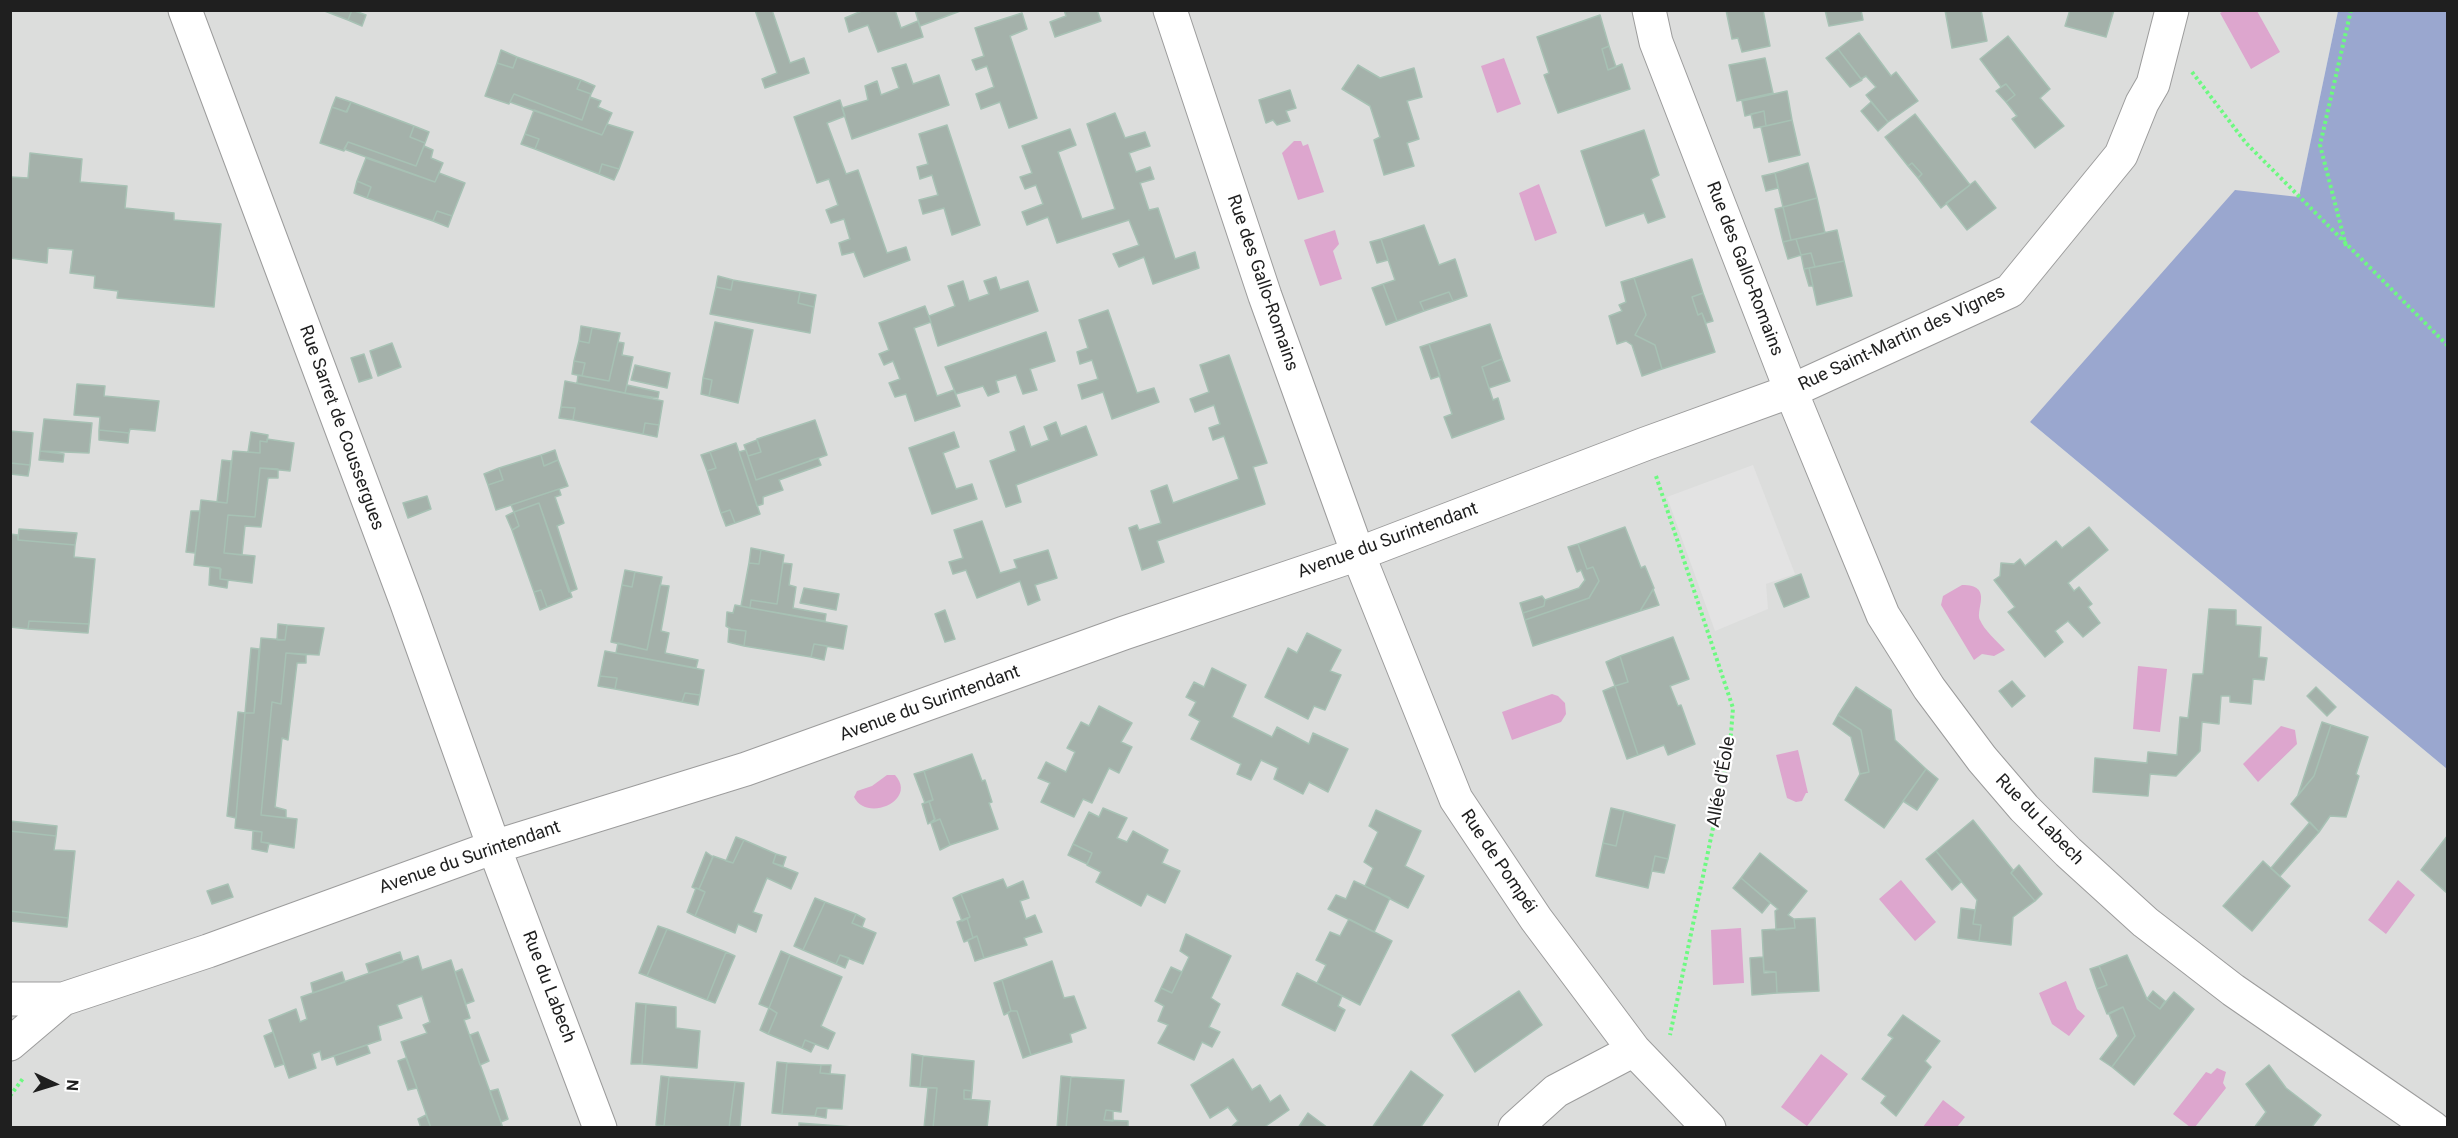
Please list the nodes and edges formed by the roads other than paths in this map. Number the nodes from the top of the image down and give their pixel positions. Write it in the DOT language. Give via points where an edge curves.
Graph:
graph roads {
  1 [pos="185,10"];
  2 [pos="1170,10"];
  3 [pos="1649,10"];
  4 [pos="2172,10"];
  5 [pos="1791,391"];
  6 [pos="1358,554"];
  7 [pos="494,847"];
  8 [pos="10,999"];
  9 [pos="63,999"];
  10 [pos="10,1044"];
  11 [pos="1634,1050"];
  12 [pos="600,1128"];
  13 [pos="1515,1128"];
  14 [pos="1709,1128"];
  15 [pos="2433,1128"];
  1 -- 7 [label="street, Rue Sarret de Coussergues"];
  2 -- 6 [label="street, Rue des Gallo-Romains" via="1265,296"];
  3 -- 5 [label="street, Rue des Gallo-Romains" via="1656,42"];
  4 -- 5 [label="street, Rue Saint-Martin des Vignes" via="2153,84 2121,155 2010,291"];
  5 -- 6 [label="street, Avenue du Surintendant"];
  5 -- 15 [label="street, Rue du Labech" via="1883,615 1929,688 2024,808 2145,922 2233,990"];
  6 -- 7 [label="street, Avenue du Surintendant" via="1124,633 746,769"];
  6 -- 11 [label="street, Rue de Pompéi" via="1456,799 1536,919"];
  7 -- 9 [label="street, Avenue du Surintendant"];
  7 -- 12 [label="street, Rue du Labech"];
  8 -- 9 [label="street, Avenue du Surintendant"];
  9 -- 10 [label="street, Avenue du Surintendant"];
  11 -- 13 [label="street" via="1556,1091"];
  11 -- 14 [label="street, Rue de Pompéi"];
}
